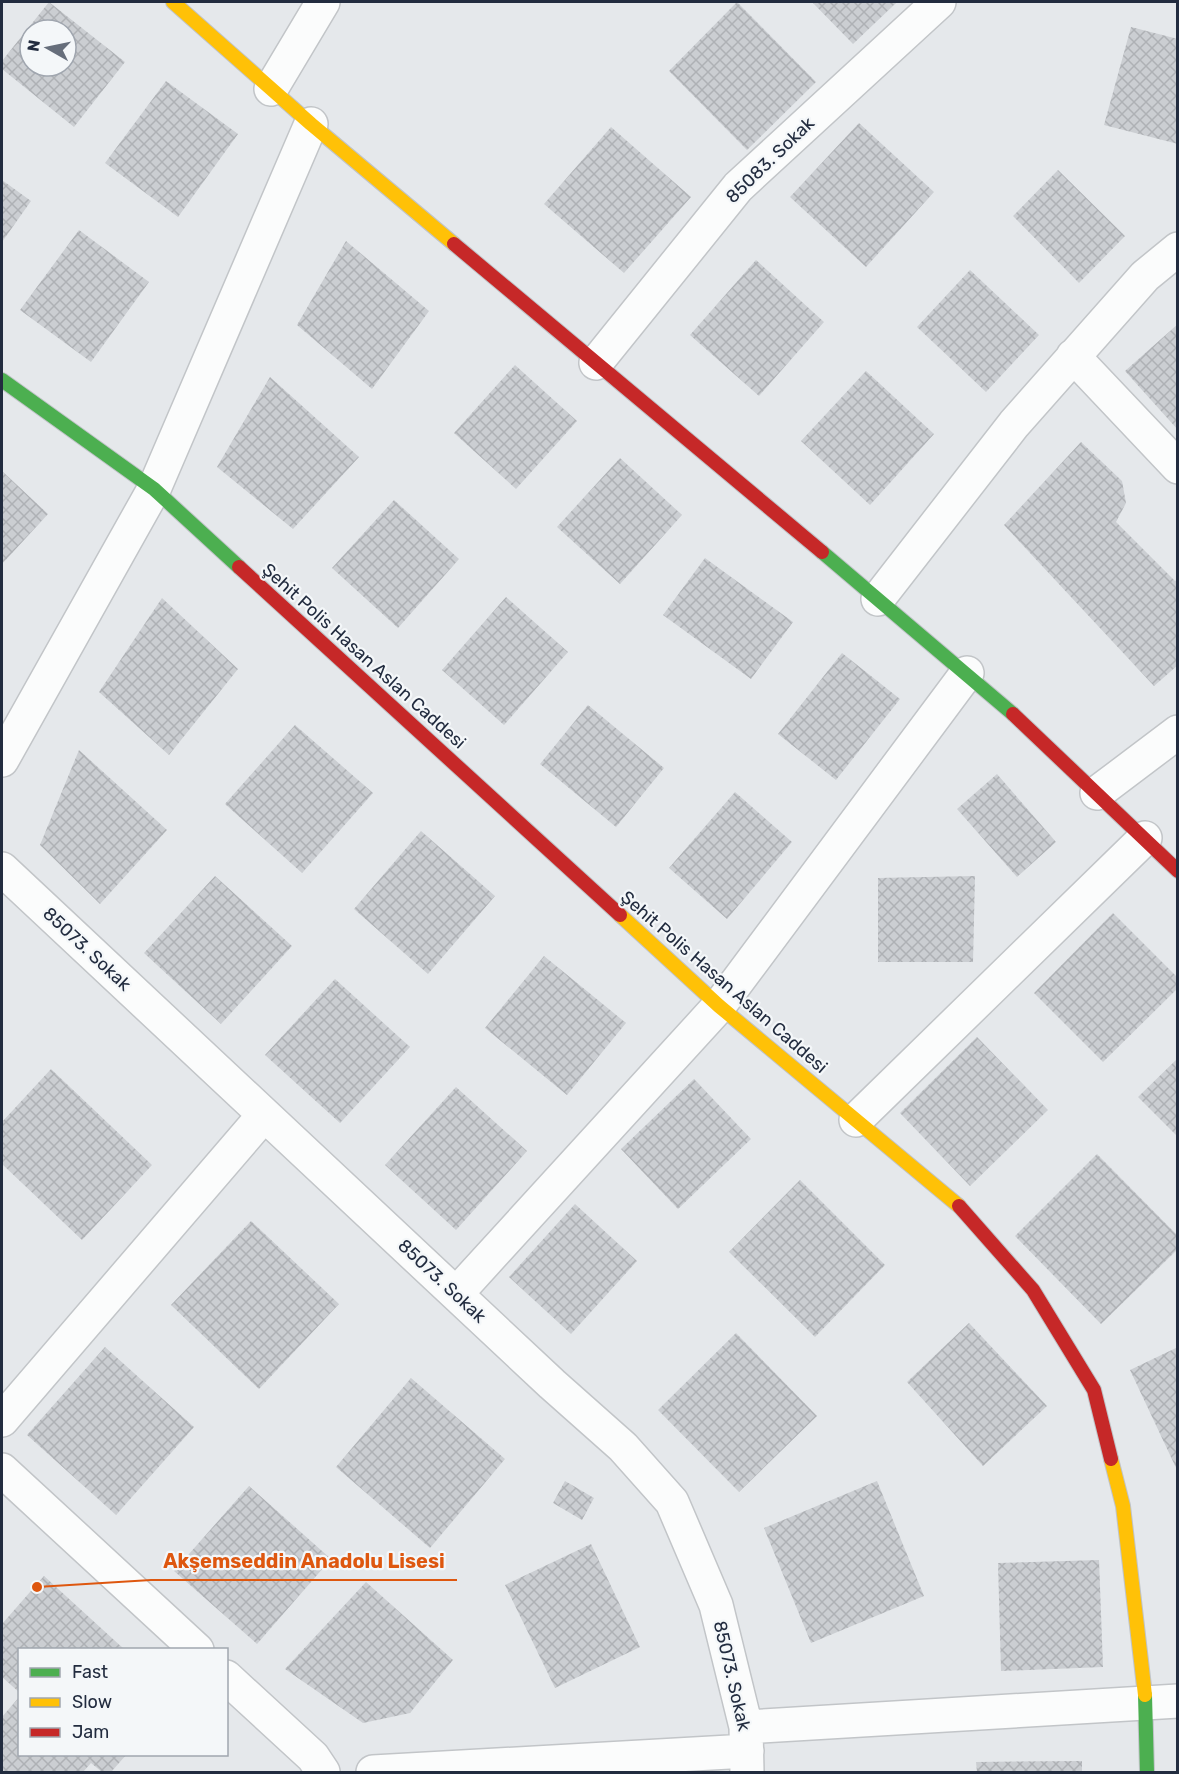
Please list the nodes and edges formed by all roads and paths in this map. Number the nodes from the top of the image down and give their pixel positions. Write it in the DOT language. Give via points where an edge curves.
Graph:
graph roads {
  1 [pos="173,2"];
  2 [pos="323,2"];
  3 [pos="939,2"];
  4 [pos="271,89"];
  5 [pos="311,124"];
  6 [pos="1178,249"];
  7 [pos="1073,356"];
  8 [pos="596,363"];
  9 [pos="2,380"];
  10 [pos="1178,467"];
  11 [pos="154,489"];
  12 [pos="878,599"];
  13 [pos="967,673"];
  14 [pos="1178,732"];
  15 [pos="2,760"];
  16 [pos="1097,794"];
  17 [pos="1144,838"];
  18 [pos="2,869"];
  19 [pos="1178,871"];
  20 [pos="719,1006"];
  21 [pos="264,1115"];
  22 [pos="856,1120"];
  23 [pos="456,1294"];
  24 [pos="2,1420"];
  25 [pos="2,1470"];
  26 [pos="195,1648"];
  27 [pos="228,1679"];
  28 [pos="1162,1702"];
  29 [pos="747,1750"];
  30 [pos="323,1773"];
  31 [pos="373,1773"];
  32 [pos="1147,1773"];
  1 -- 4 [label="street"];
  2 -- 4 [label="street"];
  3 -- 8 [label="street, 85083. Sokak" via="738,187"];
  4 -- 5 [label="street"];
  5 -- 8 [label="street"];
  5 -- 11 [label="street"];
  6 -- 7 [label="street" via="1145,276"];
  7 -- 10 [label="street"];
  7 -- 12 [label="street" via="1014,424"];
  8 -- 12 [label="street"];
  9 -- 11 [label="street, Şehit Polis Hasan Aslan Caddesi"];
  11 -- 15 [label="street"];
  11 -- 20 [label="street, Şehit Polis Hasan Aslan Caddesi"];
  12 -- 13 [label="street"];
  13 -- 16 [label="street"];
  13 -- 20 [label="street"];
  14 -- 16 [label="street"];
  16 -- 17 [label="street"];
  17 -- 19 [label="street"];
  17 -- 22 [label="street"];
  18 -- 21 [label="street, 85073. Sokak"];
  20 -- 22 [label="street, Şehit Polis Hasan Aslan Caddesi"];
  20 -- 23 [label="street"];
  21 -- 23 [label="street, 85073. Sokak"];
  21 -- 24 [label="street"];
  22 -- 28 [label="street, Şehit Polis Hasan Aslan Caddesi" via="964,1211 1033,1290 1094,1390 1123,1506"];
  23 -- 29 [label="street, 85073. Sokak" via="623,1447 672,1502 716,1605"];
  25 -- 26 [label="street"];
  27 -- 30 [label="street" via="313,1756"];
  28 -- 29 [label="street"];
  28 -- 32 [label="street, Şehit Polis Hasan Aslan Caddesi"];
  29 -- 31 [label="street"];
}
